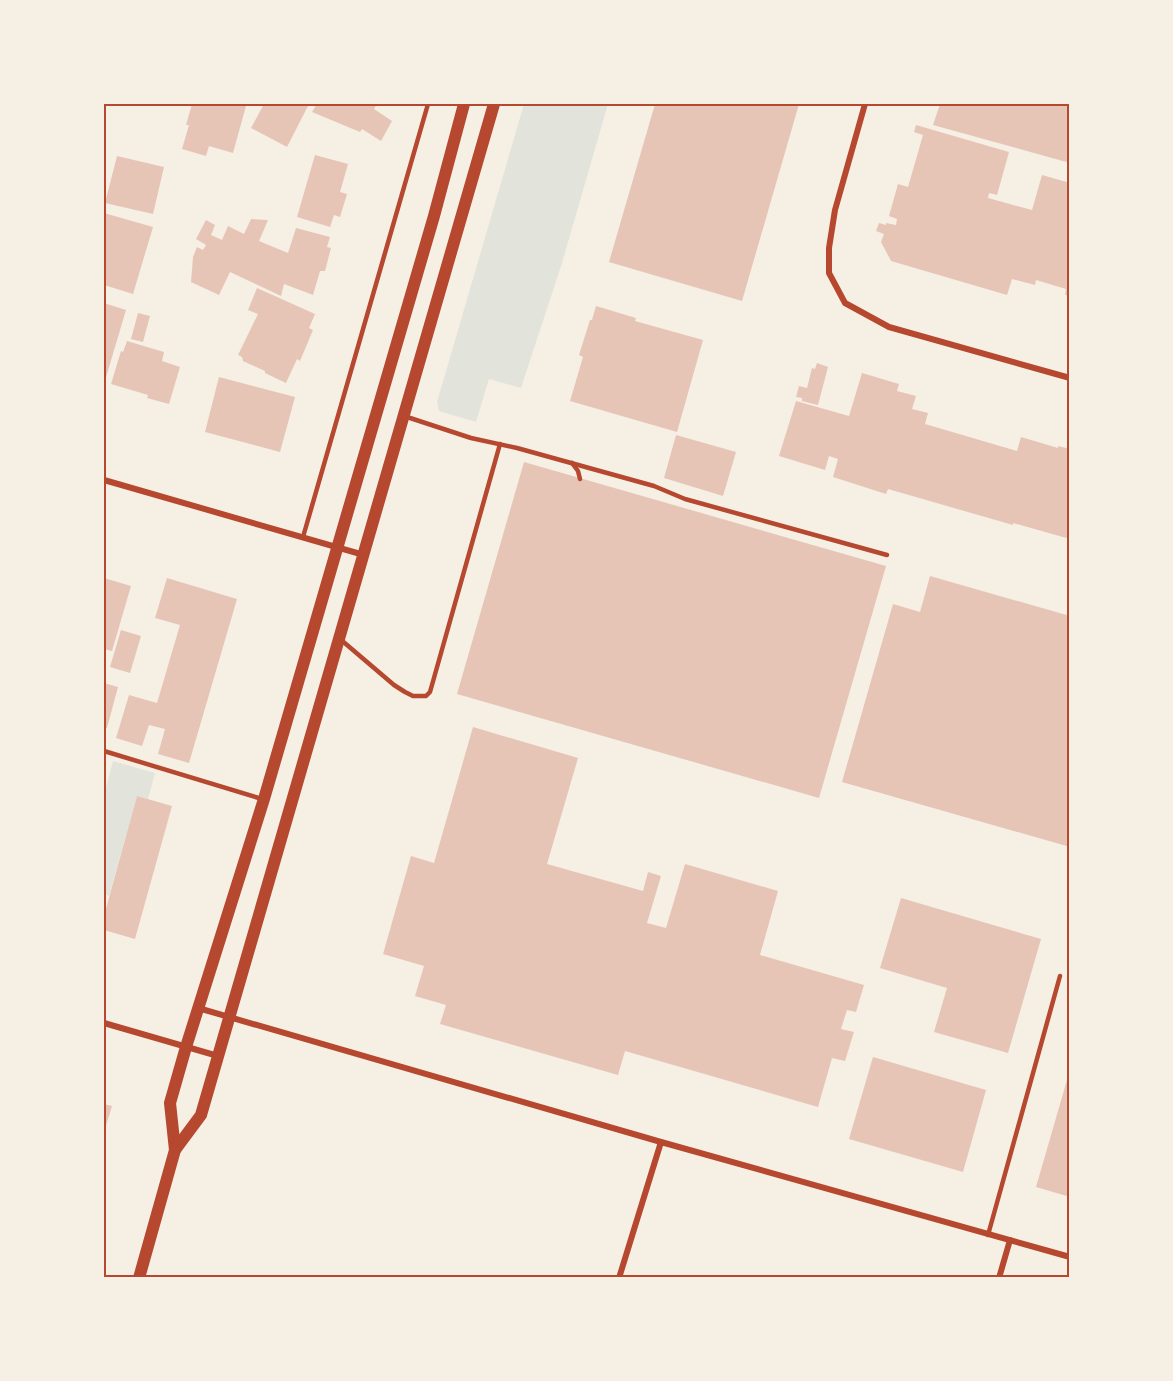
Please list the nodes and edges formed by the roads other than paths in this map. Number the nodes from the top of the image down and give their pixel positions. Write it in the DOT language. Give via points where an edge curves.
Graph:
graph roads {
  1 [pos="428,104"];
  2 [pos="464,104"];
  3 [pos="494,104"];
  4 [pos="865,104"];
  5 [pos="1070,378"];
  6 [pos="404,416"];
  7 [pos="500,444"];
  8 [pos="572,463"];
  9 [pos="580,479"];
  10 [pos="104,480"];
  11 [pos="303,537"];
  12 [pos="337,548"];
  13 [pos="364,555"];
  14 [pos="887,555"];
  15 [pos="339,639"];
  16 [pos="104,752"];
  17 [pos="264,799"];
  18 [pos="1060,976"];
  19 [pos="198,1008"];
  20 [pos="230,1017"];
  21 [pos="104,1023"];
  22 [pos="186,1047"];
  23 [pos="218,1056"];
  24 [pos="661,1142"];
  25 [pos="175,1150"];
  26 [pos="988,1234"];
  27 [pos="1010,1240"];
  28 [pos="1070,1257"];
  29 [pos="139,1278"];
  30 [pos="619,1278"];
  31 [pos="999,1278"];
  1 -- 11 [label="lane"];
  2 -- 12 [label="main road"];
  3 -- 6 [label="main road"];
  4 -- 5 [label="street" via="835,210 829,248 830,273 845,303 889,327"];
  6 -- 7 [label="lane"];
  6 -- 13 [label="main road"];
  7 -- 8 [label="lane"];
  7 -- 15 [label="lane" via="430,692 419,697 405,692"];
  8 -- 9 [label="lane"];
  8 -- 14 [label="lane"];
  10 -- 11 [label="street"];
  11 -- 12 [label="street"];
  12 -- 13 [label="street"];
  12 -- 17 [label="main road"];
  13 -- 15 [label="main road"];
  15 -- 20 [label="main road"];
  16 -- 17 [label="lane"];
  17 -- 19 [label="main road"];
  18 -- 26 [label="lane"];
  19 -- 20 [label="street"];
  19 -- 22 [label="main road"];
  20 -- 23 [label="main road"];
  20 -- 24 [label="street"];
  21 -- 22 [label="street"];
  22 -- 23 [label="street"];
  22 -- 25 [label="main road" via="170,1103"];
  23 -- 25 [label="main road" via="201,1115"];
  24 -- 26 [label="street"];
  24 -- 30 [label="street"];
  25 -- 29 [label="main road"];
  26 -- 27 [label="street"];
  27 -- 28 [label="street"];
  27 -- 31 [label="street"];
}
